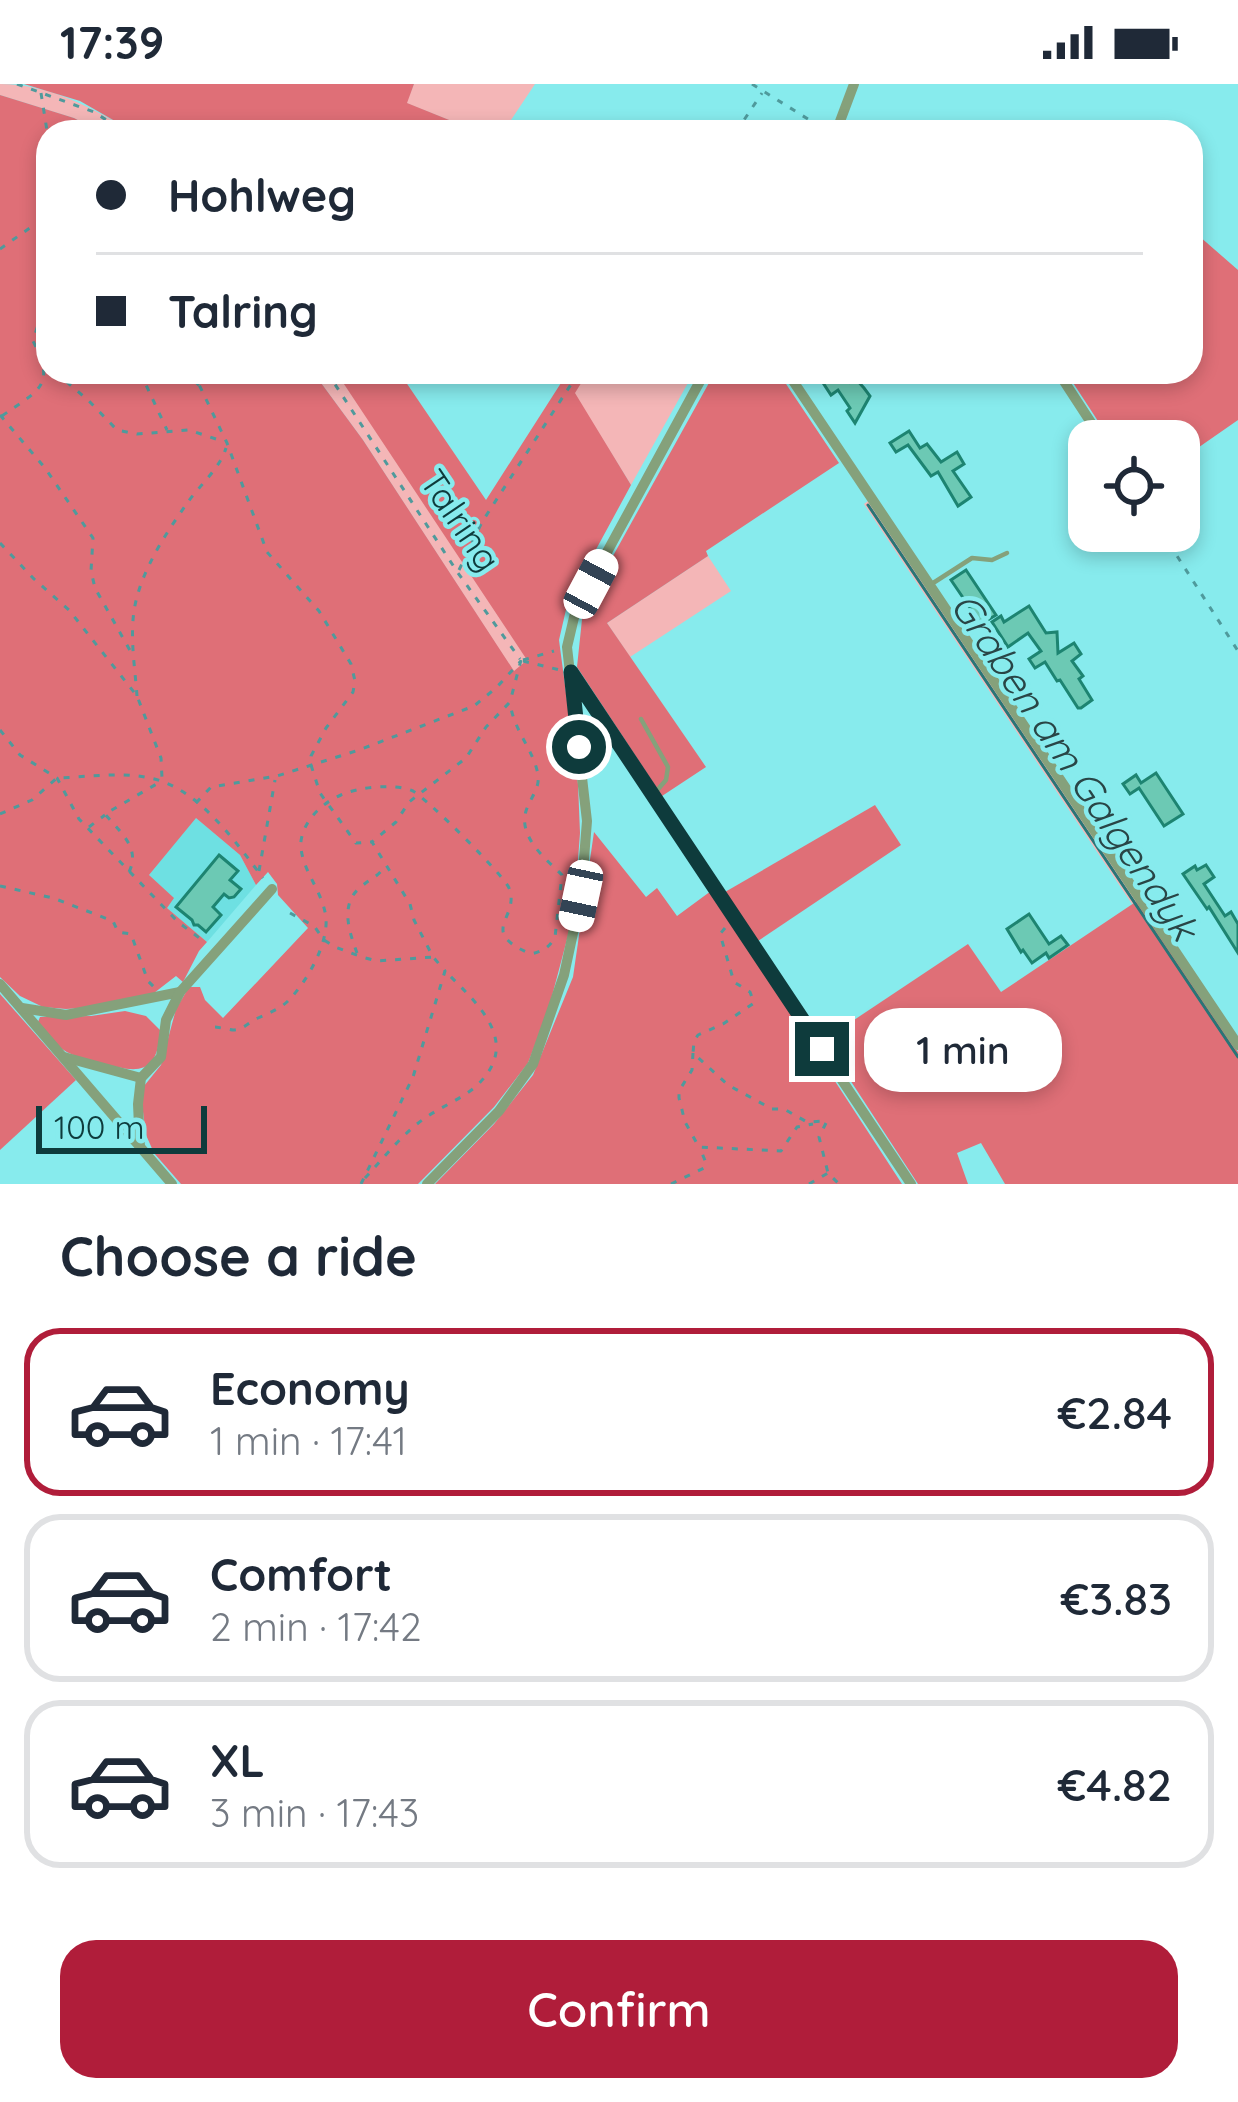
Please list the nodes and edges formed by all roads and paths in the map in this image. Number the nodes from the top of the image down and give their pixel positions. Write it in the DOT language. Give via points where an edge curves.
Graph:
graph roads {
  1 [pos="17,84"];
  2 [pos="752,84"];
  3 [pos="854,84"];
  4 [pos="763,91"];
  5 [pos="41,93"];
  6 [pos="45,120"];
  7 [pos="106,120"];
  8 [pos="744,120"];
  9 [pos="812,120"];
  10 [pos="838,120"];
  11 [pos="36,224"];
  12 [pos="0,249"];
  13 [pos="41,384"];
  14 [pos="69,384"];
  15 [pos="146,384"];
  16 [pos="198,384"];
  17 [pos="334,384"];
  18 [pos="571,384"];
  19 [pos="698,384"];
  20 [pos="795,384"];
  21 [pos="1066,384"];
  22 [pos="200,386"];
  23 [pos="0,416"];
  24 [pos="1089,420"];
  25 [pos="167,430"];
  26 [pos="227,443"];
  27 [pos="0,544"];
  28 [pos="7,551"];
  29 [pos="1174,552"];
  30 [pos="1007,553"];
  31 [pos="0,556"];
  32 [pos="458,573"];
  33 [pos="930,585"];
  34 [pos="567,647"];
  35 [pos="1238,651"];
  36 [pos="134,655"];
  37 [pos="521,660"];
  38 [pos="571,672"];
  39 [pos="137,696"];
  40 [pos="510,703"];
  41 [pos="641,719"];
  42 [pos="0,730"];
  43 [pos="311,765"];
  44 [pos="277,776"];
  45 [pos="57,778"];
  46 [pos="162,781"];
  47 [pos="418,795"];
  48 [pos="653,795"];
  49 [pos="196,803"];
  50 [pos="327,803"];
  51 [pos="0,814"];
  52 [pos="105,814"];
  53 [pos="88,828"];
  54 [pos="372,842"];
  55 [pos="387,864"];
  56 [pos="129,872"];
  57 [pos="0,886"];
  58 [pos="272,889"];
  59 [pos="290,913"];
  60 [pos="732,914"];
  61 [pos="324,940"];
  62 [pos="217,951"];
  63 [pos="358,954"];
  64 [pos="433,957"];
  65 [pos="445,971"];
  66 [pos="0,984"];
  67 [pos="180,992"];
  68 [pos="165,996"];
  69 [pos="759,997"];
  70 [pos="754,1003"];
  71 [pos="22,1008"];
  72 [pos="215,1027"];
  73 [pos="1238,1045"];
  74 [pos="693,1053"];
  75 [pos="61,1056"];
  76 [pos="141,1078"];
  77 [pos="826,1121"];
  78 [pos="699,1147"];
  79 [pos="140,1148"];
  80 [pos="828,1173"];
  81 [pos="363,1181"];
  82 [pos="172,1184"];
  83 [pos="427,1184"];
  84 [pos="671,1184"];
  85 [pos="809,1184"];
  86 [pos="838,1184"];
  87 [pos="911,1184"];
  1 -- 5 [label="path"];
  2 -- 4 [label="path"];
  3 -- 10 [label="street"];
  4 -- 8 [label="path"];
  4 -- 9 [label="path"];
  5 -- 6 [label="path"];
  5 -- 7 [label="path"];
  11 -- 12 [label="path"];
  13 -- 23 [label="path"];
  14 -- 25 [label="path" via="116,430"];
  15 -- 25 [label="path"];
  16 -- 22 [label="path"];
  17 -- 32 [label="path, Talring"];
  18 -- 32 [label="path"];
  19 -- 34 [label="street" via="576,609"];
  20 -- 33 [label="street"];
  21 -- 24 [label="street"];
  22 -- 26 [label="path"];
  23 -- 36 [label="path" via="93,538 95,588"];
  25 -- 26 [label="path"];
  26 -- 36 [label="path" via="142,582"];
  26 -- 43 [label="path" via="268,552 319,611 356,681"];
  27 -- 39 [label="path" via="69,610"];
  28 -- 31 [label="path"];
  29 -- 35 [label="path"];
  30 -- 33 [label="lane" via="972,559"];
  32 -- 37 [label="path, Talring"];
  33 -- 73 [label="street"];
  34 -- 37 [label="path"];
  34 -- 38 [label="street"];
  36 -- 39 [label="path"];
  37 -- 38 [label="path"];
  37 -- 40 [label="path"];
  37 -- 43 [label="path" via="474,706"];
  38 -- 48 [label="street"];
  38 -- 83 [label="street" via="587,821 564,975 533,1064"];
  39 -- 46 [label="path"];
  40 -- 47 [label="path" via="466,758"];
  40 -- 47 [label="path" via="538,776 526,829 562,875 550,945 531,954 506,940 509,888"];
  41 -- 48 [label="lane" via="668,767"];
  42 -- 45 [label="path" via="20,755"];
  43 -- 44 [label="path"];
  43 -- 50 [label="path"];
  44 -- 49 [label="path" via="211,787"];
  44 -- 49 [label="path" via="259,872"];
  45 -- 46 [label="path"];
  45 -- 51 [label="path"];
  45 -- 53 [label="path"];
  46 -- 49 [label="path"];
  46 -- 52 [label="path"];
  47 -- 50 [label="path" via="376,788"];
  47 -- 54 [label="path"];
  48 -- 60 [label="street"];
  50 -- 54 [label="path" via="356,843"];
  50 -- 61 [label="path" via="302,837 324,906"];
  52 -- 53 [label="path"];
  52 -- 56 [label="path" via="131,847"];
  53 -- 56 [label="path"];
  54 -- 55 [label="path"];
  55 -- 63 [label="path" via="349,902"];
  55 -- 64 [label="path"];
  56 -- 62 [label="path"];
  57 -- 68 [label="path" via="113,921 130,934 148,982"];
  58 -- 62 [label="street"];
  59 -- 61 [label="path"];
  60 -- 70 [label="path" via="719,934 734,982"];
  60 -- 87 [label="street"];
  61 -- 63 [label="path"];
  61 -- 72 [label="path" via="280,1007 238,1029"];
  62 -- 67 [label="street"];
  63 -- 64 [label="path" via="376,961"];
  64 -- 65 [label="path"];
  65 -- 81 [label="path" via="412,1077"];
  65 -- 81 [label="path" via="487,1016 496,1056 479,1083 413,1128"];
  66 -- 71 [label="street"];
  67 -- 68 [label="street"];
  67 -- 76 [label="street" via="161,1057"];
  68 -- 71 [label="street" via="66,1015"];
  69 -- 70 [label="path"];
  70 -- 74 [label="path" via="698,1035"];
  71 -- 75 [label="street"];
  74 -- 77 [label="path" via="772,1109"];
  74 -- 78 [label="path" via="679,1099"];
  75 -- 76 [label="street"];
  75 -- 79 [label="street"];
  76 -- 79 [label="street"];
  77 -- 78 [label="path" via="797,1127 773,1152"];
  77 -- 80 [label="path" via="818,1137"];
  78 -- 84 [label="path" via="704,1168"];
  79 -- 82 [label="street"];
  80 -- 85 [label="path"];
  80 -- 86 [label="path"];
}
